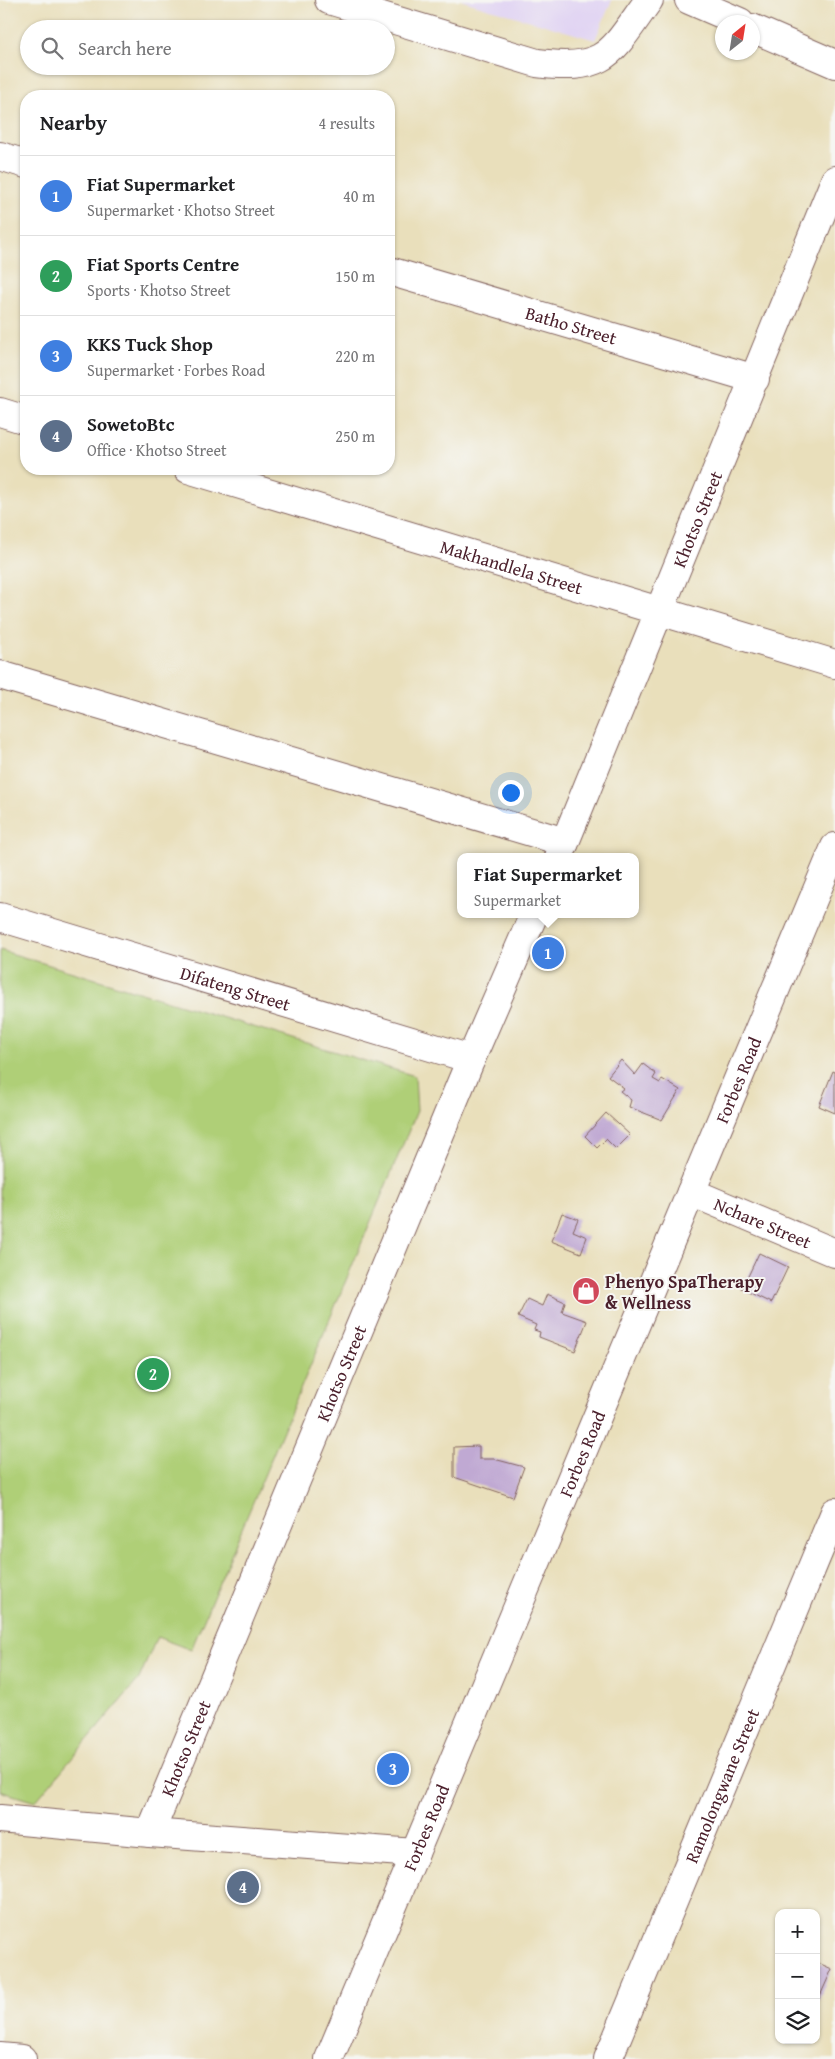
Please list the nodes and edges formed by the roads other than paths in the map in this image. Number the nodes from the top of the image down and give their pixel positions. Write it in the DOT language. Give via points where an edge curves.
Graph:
graph roads {
  1 [pos="329,0"];
  2 [pos="649,0"];
  3 [pos="689,0"];
  4 [pos="724,15"];
  5 [pos="760,31"];
  6 [pos="835,64"];
  7 [pos="0,156"];
  8 [pos="20,162"];
  9 [pos="835,180"];
  10 [pos="395,273"];
  11 [pos="755,379"];
  12 [pos="0,412"];
  13 [pos="20,418"];
  14 [pos="208,475"];
  15 [pos="659,610"];
  16 [pos="835,664"];
  17 [pos="0,675"];
  18 [pos="835,847"];
  19 [pos="562,850"];
  20 [pos="0,917"];
  21 [pos="532,918"];
  22 [pos="471,1059"];
  23 [pos="691,1192"];
  24 [pos="835,1253"];
  25 [pos="835,1512"];
  26 [pos="0,1819"];
  27 [pos="150,1833"];
  28 [pos="415,1853"];
  29 [pos="0,2057"];
  30 [pos="22,2059"];
  31 [pos="329,2059"];
  32 [pos="608,2059"];
  1 -- 2 [label="street" via="537,63 559,66 585,65 598,60 613,49"];
  3 -- 4 [label="street"];
  5 -- 6 [label="street"];
  7 -- 8 [label="street"];
  9 -- 11 [label="street, Khotso Street"];
  10 -- 11 [label="street, Batho Street"];
  11 -- 15 [label="street, Khotso Street"];
  12 -- 13 [label="street"];
  14 -- 15 [label="street, Makhandlela Street"];
  15 -- 16 [label="street, Makhandlela Street"];
  15 -- 19 [label="street, Khotso Street"];
  17 -- 19 [label="street"];
  18 -- 23 [label="street, Forbes Road"];
  20 -- 22 [label="street, Difateng Street"];
  21 -- 22 [label="street, Khotso Street"];
  22 -- 27 [label="street, Khotso Street"];
  23 -- 24 [label="street, Nchare Street"];
  23 -- 28 [label="street, Forbes Road"];
  25 -- 32 [label="street, Ramolongwane Street"];
  26 -- 27 [label="street"];
  27 -- 28 [label="street"];
  28 -- 31 [label="street, Forbes Road"];
  29 -- 30 [label="street"];
}
